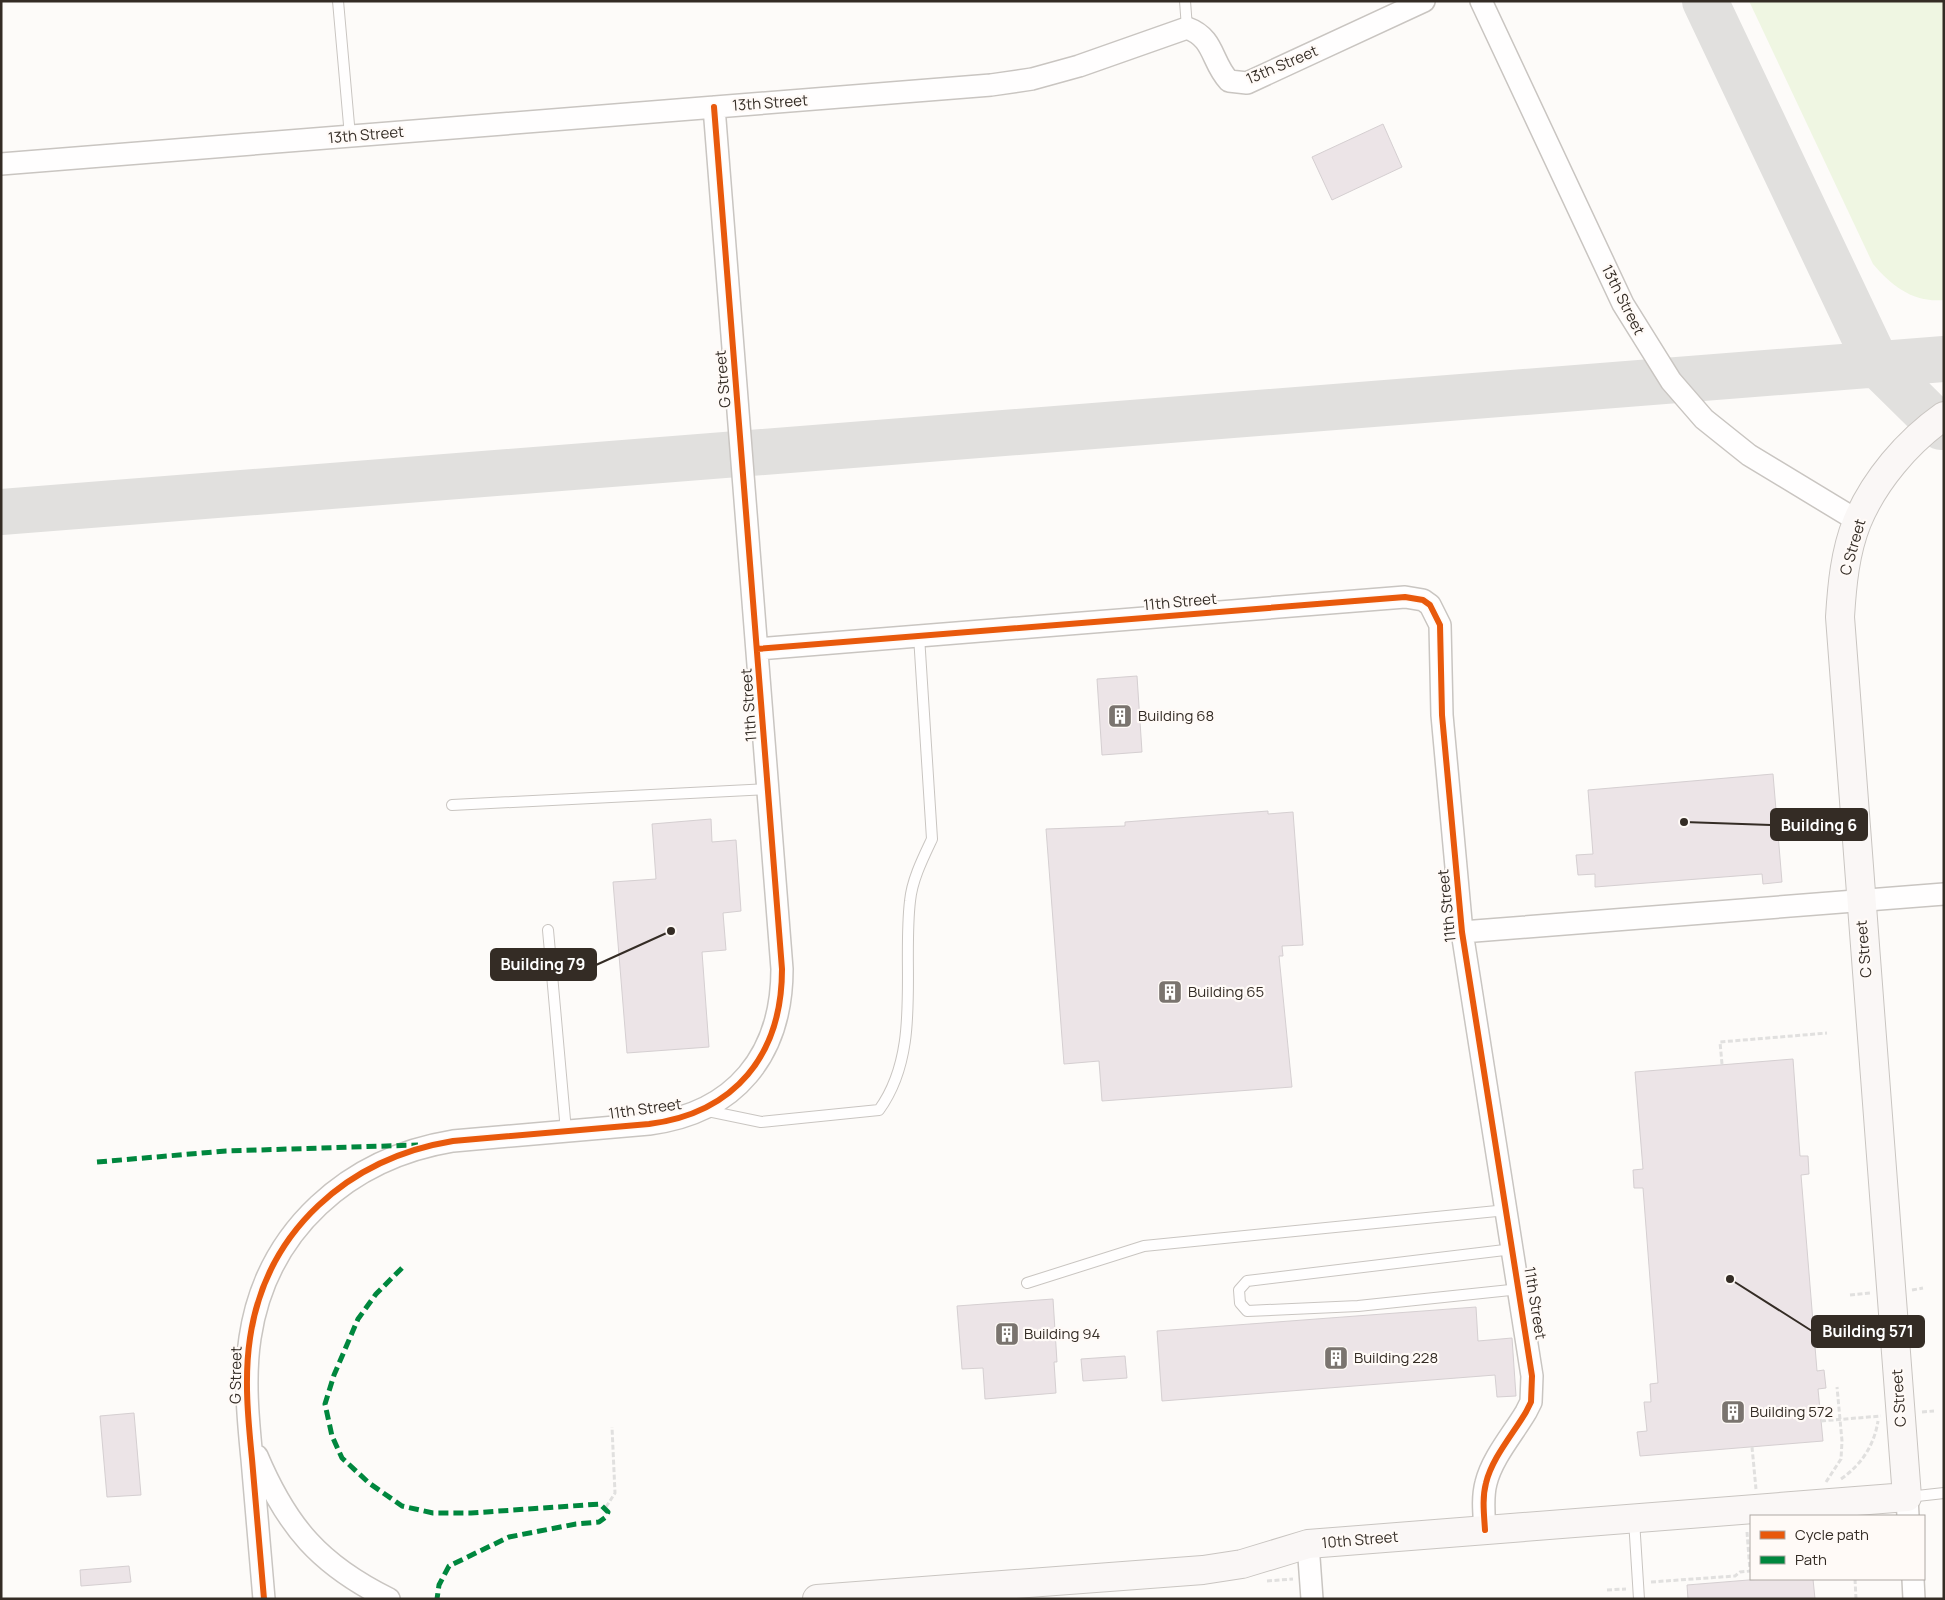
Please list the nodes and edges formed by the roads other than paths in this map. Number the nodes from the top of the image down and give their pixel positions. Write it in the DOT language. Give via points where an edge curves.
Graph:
graph roads {
  1 [pos="338,1"];
  2 [pos="1185,1"];
  3 [pos="1424,1"];
  4 [pos="1481,1"];
  5 [pos="1187,28"];
  6 [pos="714,107"];
  7 [pos="350,136"];
  8 [pos="1,164"];
  9 [pos="1944,416"];
  10 [pos="1858,521"];
  11 [pos="919,636"];
  12 [pos="757,649"];
  13 [pos="768,789"];
  14 [pos="452,805"];
  15 [pos="1944,894"];
  16 [pos="1861,902"];
  17 [pos="548,930"];
  18 [pos="1462,932"];
  19 [pos="703,1110"];
  20 [pos="566,1131"];
  21 [pos="425,1145"];
  22 [pos="1507,1210"];
  23 [pos="1513,1249"];
  24 [pos="1027,1283"];
  25 [pos="1520,1289"];
  26 [pos="250,1440"];
  27 [pos="1944,1494"];
  28 [pos="1907,1507"];
  29 [pos="1634,1518"];
  30 [pos="1485,1530"];
  31 [pos="1308,1544"];
  32 [pos="1913,1580"];
  33 [pos="828,1598"];
  34 [pos="264,1599"];
  35 [pos="389,1599"];
  36 [pos="1312,1599"];
  37 [pos="1639,1599"];
  38 [pos="1914,1599"];
  1 -- 7 [label="lane"];
  2 -- 5 [label="lane"];
  3 -- 5 [label="street, 13th Street" via="1247,83 1228,81 1206,39 1199,32"];
  4 -- 10 [label="street, 13th Street" via="1623,304 1671,381 1704,419 1749,455"];
  5 -- 6 [label="street, 13th Street" via="1079,66 1009,83"];
  6 -- 7 [label="street, 13th Street"];
  6 -- 12 [label="street, G Street"];
  7 -- 8 [label="street, 13th Street"];
  9 -- 10 [label="street, C Street" via="1902,452 1883,477"];
  10 -- 16 [label="street, C Street" via="1846,561 1840,616"];
  11 -- 12 [label="street, 11th Street"];
  11 -- 18 [label="street, 11th Street" via="1404,597 1423,600 1435,611 1440,625 1442,715"];
  11 -- 19 [label="lane" via="932,839 910,899 905,1049 888,1097 879,1110 761,1122"];
  12 -- 13 [label="street, 11th Street"];
  13 -- 14 [label="lane"];
  13 -- 19 [label="street, 11th Street" via="782,969 780,1004 769,1042 758,1060 724,1097"];
  15 -- 16 [label="street"];
  16 -- 18 [label="street"];
  16 -- 28 [label="street, C Street"];
  17 -- 20 [label="lane"];
  18 -- 22 [label="street, 11th Street"];
  19 -- 20 [label="street, 11th Street" via="669,1121"];
  20 -- 21 [label="street, 11th Street"];
  21 -- 26 [label="street, G Street" via="372,1166 333,1192 302,1222 276,1260 256,1310 250,1337 247,1367"];
  22 -- 23 [label="street, 11th Street"];
  22 -- 24 [label="lane" via="1144,1246"];
  23 -- 25 [label="street, 11th Street"];
  23 -- 25 [label="lane" via="1247,1281 1239,1290 1240,1303 1247,1311 1358,1306"];
  25 -- 30 [label="street, 11th Street" via="1531,1358 1531,1402 1486,1482"];
  26 -- 34 [label="street, G Street"];
  26 -- 35 [label="street" via="273,1492 306,1541 343,1574"];
  27 -- 28 [label="lane"];
  28 -- 29 [label="street, 10th Street"];
  29 -- 30 [label="street, 10th Street"];
  29 -- 37 [label="lane"];
  30 -- 31 [label="street, 10th Street"];
  31 -- 33 [label="street, 10th Street" via="1242,1564 1203,1570"];
  31 -- 36 [label="street"];
  32 -- 38 [label="street"];
}
